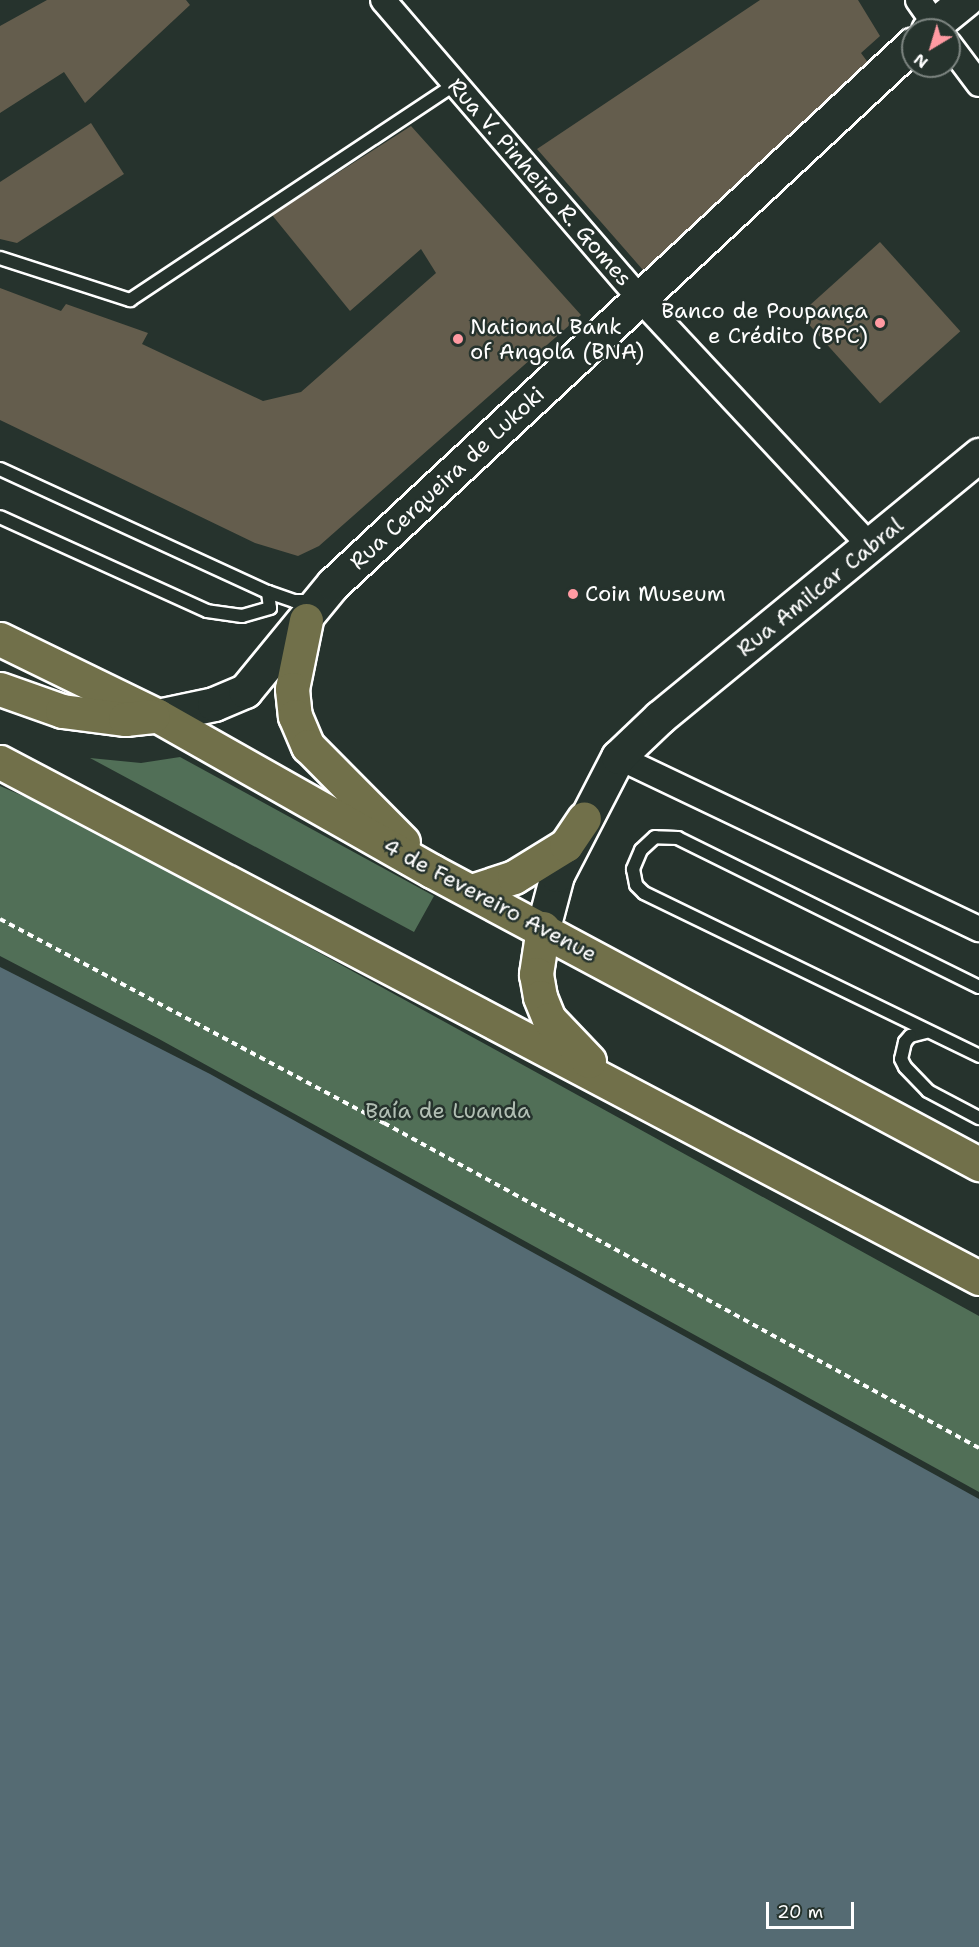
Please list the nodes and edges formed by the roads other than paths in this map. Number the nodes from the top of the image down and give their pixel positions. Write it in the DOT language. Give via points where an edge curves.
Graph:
graph roads {
  1 [pos="383,0"];
  2 [pos="965,0"];
  3 [pos="943,18"];
  4 [pos="901,56"];
  5 [pos="961,64"];
  6 [pos="455,84"];
  7 [pos="979,84"];
  8 [pos="0,258"];
  9 [pos="640,299"];
  10 [pos="979,455"];
  11 [pos="0,469"];
  12 [pos="0,517"];
  13 [pos="871,547"];
  14 [pos="333,584"];
  15 [pos="268,592"];
  16 [pos="306,620"];
  17 [pos="0,639"];
  18 [pos="0,689"];
  19 [pos="158,716"];
  20 [pos="618,757"];
  21 [pos="0,762"];
  22 [pos="584,818"];
  23 [pos="432,871"];
  24 [pos="472,891"];
  25 [pos="543,928"];
  26 [pos="979,929"];
  27 [pos="979,987"];
  28 [pos="928,1033"];
  29 [pos="979,1056"];
  30 [pos="617,1088"];
  31 [pos="979,1118"];
  32 [pos="979,1164"];
  33 [pos="979,1278"];
  1 -- 6 [label="street, Rua V. Pinheiro R. Gomes"];
  2 -- 3 [label="street, Rua Cerqueira de Lukoki"];
  4 -- 9 [label="street, Rua Cerqueira de Lukoki"];
  5 -- 7 [label="street"];
  6 -- 8 [label="lane" via="130,300"];
  6 -- 9 [label="street, Rua V. Pinheiro R. Gomes"];
  9 -- 13 [label="street, Rua V. Pinheiro R. Gomes"];
  9 -- 14 [label="street, Rua Cerqueira de Lukoki"];
  10 -- 13 [label="street, Rua Amilcar Cabral"];
  11 -- 15 [label="lane"];
  12 -- 15 [label="lane" via="218,614 263,612 270,608"];
  13 -- 20 [label="street, Rua Amilcar Cabral" via="660,717"];
  14 -- 15 [label="lane" via="317,601 294,601"];
  14 -- 16 [label="street, Rua Cerqueira de Lukoki"];
  16 -- 19 [label="street, Rua Cerqueira de Lukoki" via="245,691 214,704"];
  16 -- 23 [label="main road" via="292,689 295,716 308,746"];
  17 -- 19 [label="main road, 4 de Fevereiro Avenue"];
  18 -- 19 [label="main road" via="62,711 125,719"];
  19 -- 23 [label="main road, 4 de Fevereiro Avenue"];
  20 -- 22 [label="street, Rua Amilcar Cabral"];
  20 -- 26 [label="street"];
  21 -- 30 [label="main road" via="422,981"];
  22 -- 24 [label="main road" via="566,845 514,878"];
  22 -- 25 [label="street, Rua Amilcar Cabral" via="557,875"];
  23 -- 24 [label="main road, 4 de Fevereiro Avenue"];
  24 -- 25 [label="main road, 4 de Fevereiro Avenue"];
  25 -- 30 [label="main road" via="536,974 549,1019"];
  25 -- 32 [label="main road, 4 de Fevereiro Avenue"];
  27 -- 28 [label="lane" via="678,838 655,837 640,850 633,869 636,885 644,893"];
  28 -- 29 [label="lane"];
  28 -- 31 [label="lane" via="921,1031 905,1042 901,1059 905,1067 928,1091"];
  30 -- 33 [label="main road"];
}
